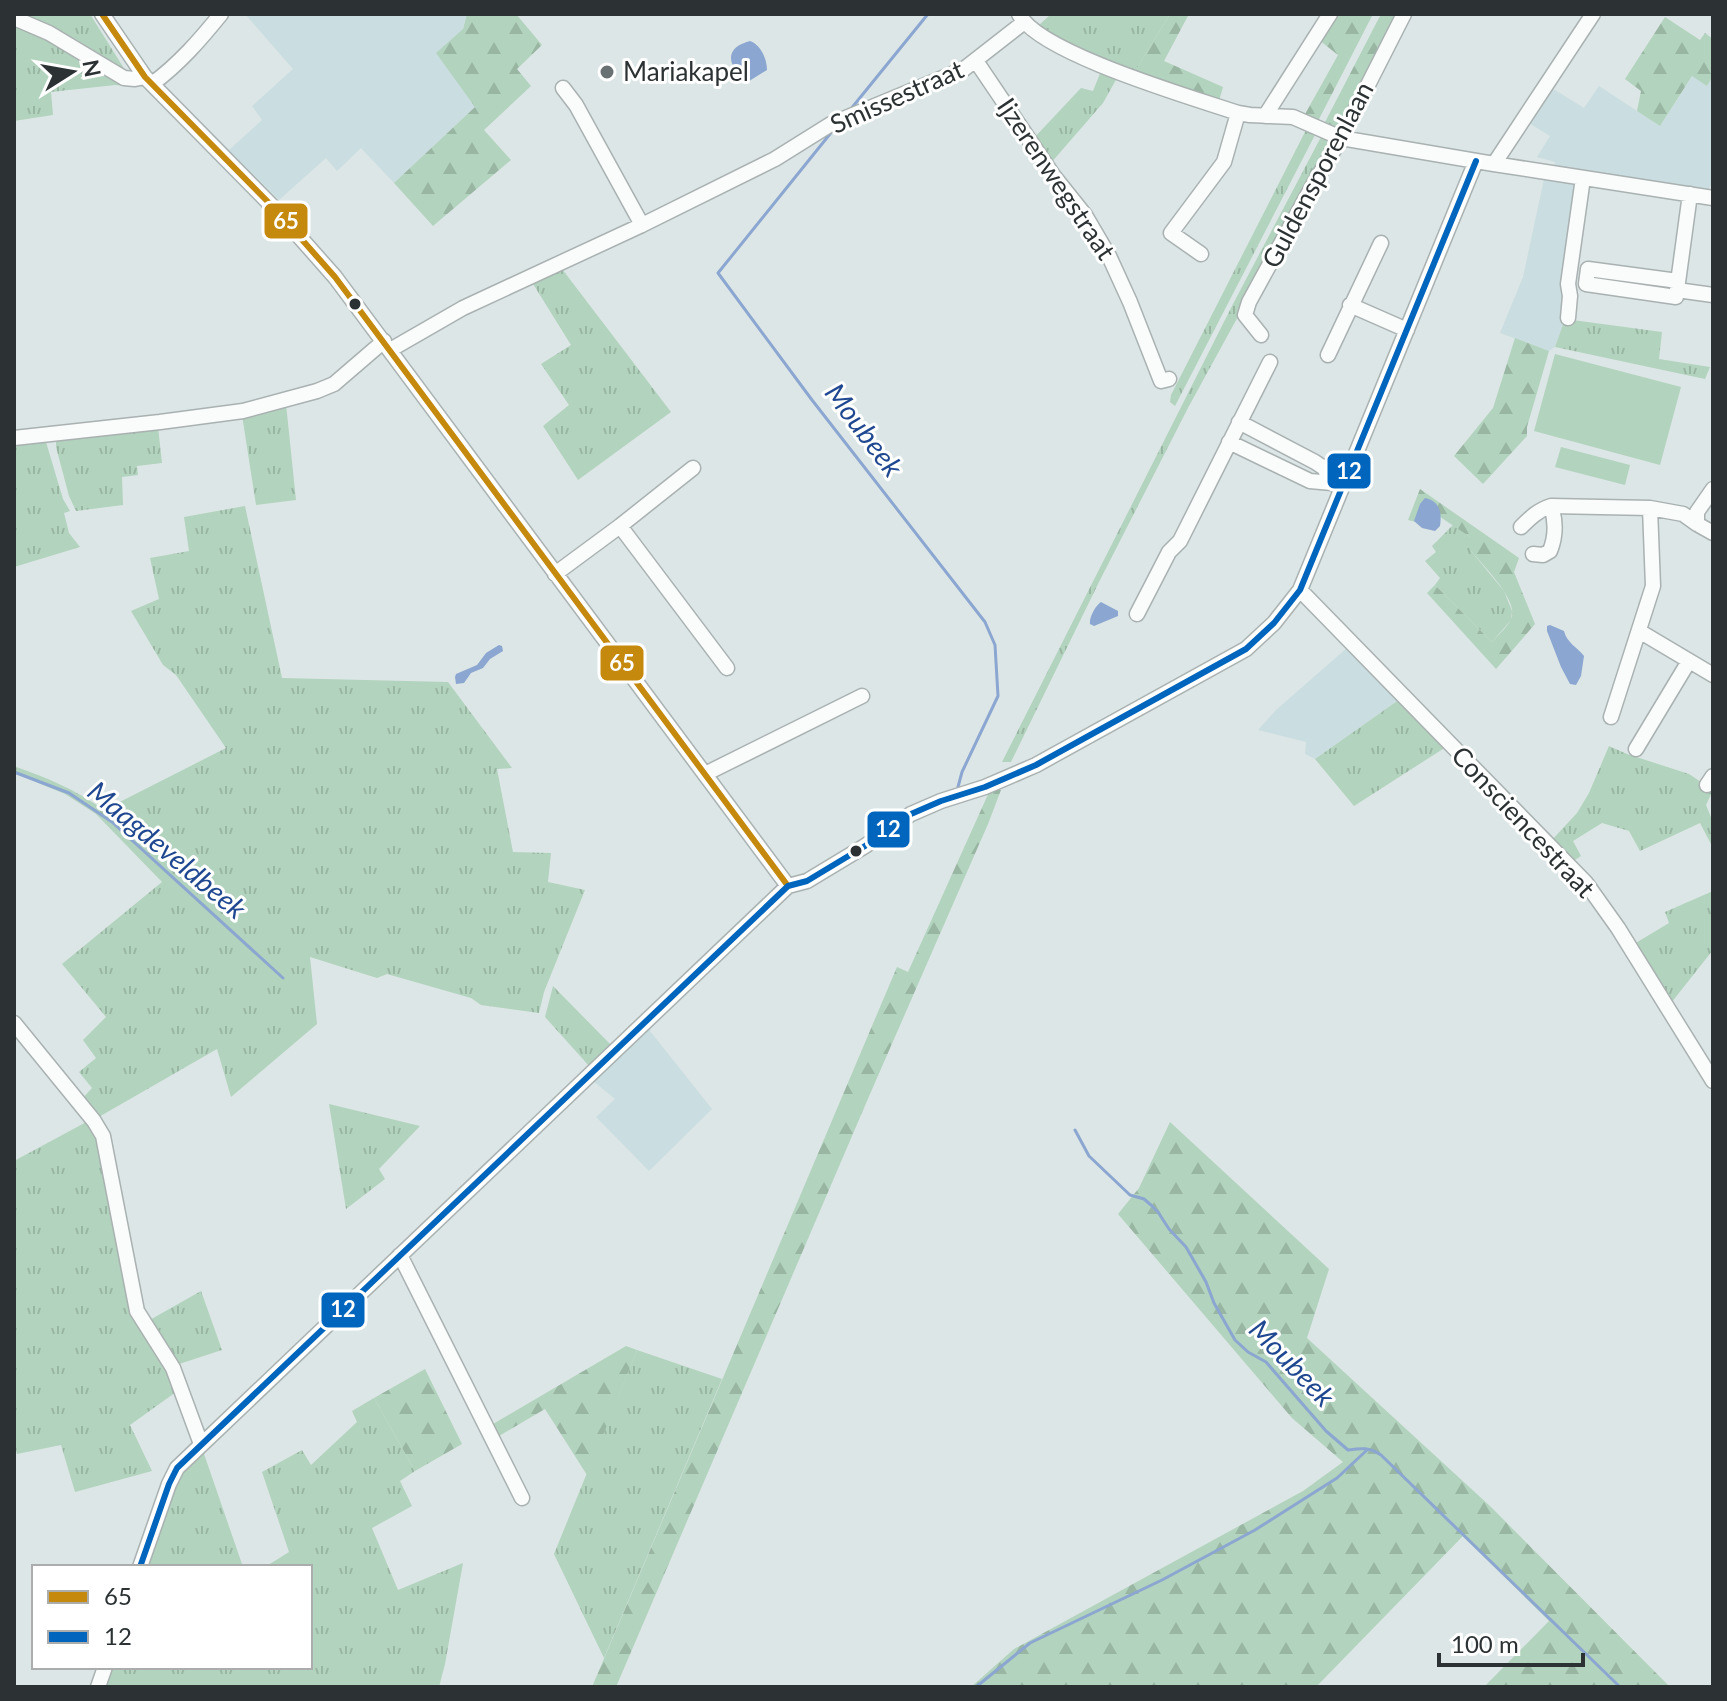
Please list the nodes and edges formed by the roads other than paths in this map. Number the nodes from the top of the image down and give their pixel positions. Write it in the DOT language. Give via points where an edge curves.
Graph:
graph roads {
  1 [pos="102,14"];
  2 [pos="221,14"];
  3 [pos="1330,14"];
  4 [pos="1404,14"];
  5 [pos="1593,14"];
  6 [pos="14,18"];
  7 [pos="1021,18"];
  8 [pos="976,61"];
  9 [pos="149,80"];
  10 [pos="563,88"];
  11 [pos="1238,113"];
  12 [pos="1265,116"];
  13 [pos="1339,138"];
  14 [pos="1476,161"];
  15 [pos="1494,164"];
  16 [pos="1583,178"];
  17 [pos="1690,194"];
  18 [pos="1713,198"];
  19 [pos="642,225"];
  20 [pos="1381,243"];
  21 [pos="1201,254"];
  22 [pos="1678,285"];
  23 [pos="1713,295"];
  24 [pos="1350,305"];
  25 [pos="1568,318"];
  26 [pos="1407,330"];
  27 [pos="1261,335"];
  28 [pos="387,346"];
  29 [pos="1328,355"];
  30 [pos="1270,362"];
  31 [pos="1169,379"];
  32 [pos="1239,422"];
  33 [pos="14,438"];
  34 [pos="1229,442"];
  35 [pos="693,468"];
  36 [pos="1337,485"];
  37 [pos="1713,489"];
  38 [pos="1551,506"];
  39 [pos="1650,508"];
  40 [pos="1697,518"];
  41 [pos="620,526"];
  42 [pos="1521,527"];
  43 [pos="1713,533"];
  44 [pos="1533,554"];
  45 [pos="555,574"];
  46 [pos="1300,590"];
  47 [pos="1137,614"];
  48 [pos="1639,631"];
  49 [pos="1689,661"];
  50 [pos="727,668"];
  51 [pos="1713,675"];
  52 [pos="862,696"];
  53 [pos="1611,717"];
  54 [pos="1636,749"];
  55 [pos="705,774"];
  56 [pos="788,886"];
  57 [pos="14,1023"];
  58 [pos="1713,1081"];
  59 [pos="400,1255"];
  60 [pos="201,1444"];
  61 [pos="522,1498"];
  62 [pos="141,1565"];
  1 -- 9 [label="street"];
  2 -- 9 [label="street" via="170,71"];
  3 -- 12 [label="street"];
  4 -- 13 [label="street, Guldensporenlaan"];
  5 -- 15 [label="street"];
  6 -- 9 [label="street" via="124,78"];
  7 -- 8 [label="street, Smissestraat"];
  7 -- 11 [label="street, Smissestraat" via="1037,33 1100,66"];
  8 -- 19 [label="street, Smissestraat" via="831,124 775,159"];
  8 -- 31 [label="street, Ijzerenwegstraat" via="1085,215 1121,279 1161,381"];
  9 -- 28 [label="street" via="274,208"];
  10 -- 19 [label="street"];
  11 -- 12 [label="street, Smissestraat"];
  11 -- 21 [label="street" via="1224,162 1171,233"];
  12 -- 13 [label="street, Smissestraat" via="1302,119"];
  13 -- 14 [label="street, Smissestraat"];
  13 -- 27 [label="street, Guldensporenlaan" via="1249,302 1245,315"];
  14 -- 15 [label="street, Smissestraat"];
  14 -- 26 [label="street"];
  15 -- 16 [label="street, Smissestraat"];
  16 -- 17 [label="street, Smissestraat"];
  16 -- 25 [label="street"];
  17 -- 18 [label="street, Smissestraat"];
  17 -- 22 [label="street"];
  19 -- 28 [label="street, Smissestraat"];
  20 -- 24 [label="street"];
  22 -- 22 [label="street" via="1676,297 1586,284 1588,269"];
  22 -- 23 [label="street"];
  24 -- 26 [label="street"];
  24 -- 29 [label="street"];
  26 -- 36 [label="street"];
  28 -- 33 [label="street, Smissestraat" via="334,384 243,411"];
  28 -- 45 [label="street"];
  30 -- 32 [label="street"];
  32 -- 34 [label="street"];
  32 -- 36 [label="street" via="1315,462"];
  34 -- 36 [label="street" via="1310,481"];
  34 -- 47 [label="street"];
  35 -- 41 [label="street"];
  36 -- 46 [label="street"];
  37 -- 40 [label="street"];
  38 -- 39 [label="street"];
  38 -- 42 [label="street"];
  38 -- 44 [label="street" via="1554,541 1550,551"];
  39 -- 40 [label="street"];
  39 -- 48 [label="street" via="1653,586"];
  40 -- 43 [label="street"];
  41 -- 45 [label="street"];
  41 -- 50 [label="street"];
  45 -- 55 [label="street"];
  46 -- 56 [label="street" via="1246,649 1036,765 911,814 807,881"];
  46 -- 58 [label="street, Consciencestraat" via="1586,883"];
  48 -- 49 [label="street"];
  48 -- 53 [label="street"];
  49 -- 51 [label="street"];
  49 -- 54 [label="street"];
  52 -- 55 [label="street"];
  55 -- 56 [label="street"];
  56 -- 59 [label="street"];
  57 -- 60 [label="street" via="103,1136 137,1311 173,1368"];
  59 -- 60 [label="street"];
  59 -- 61 [label="street"];
  60 -- 62 [label="street" via="169,1484"];
}
